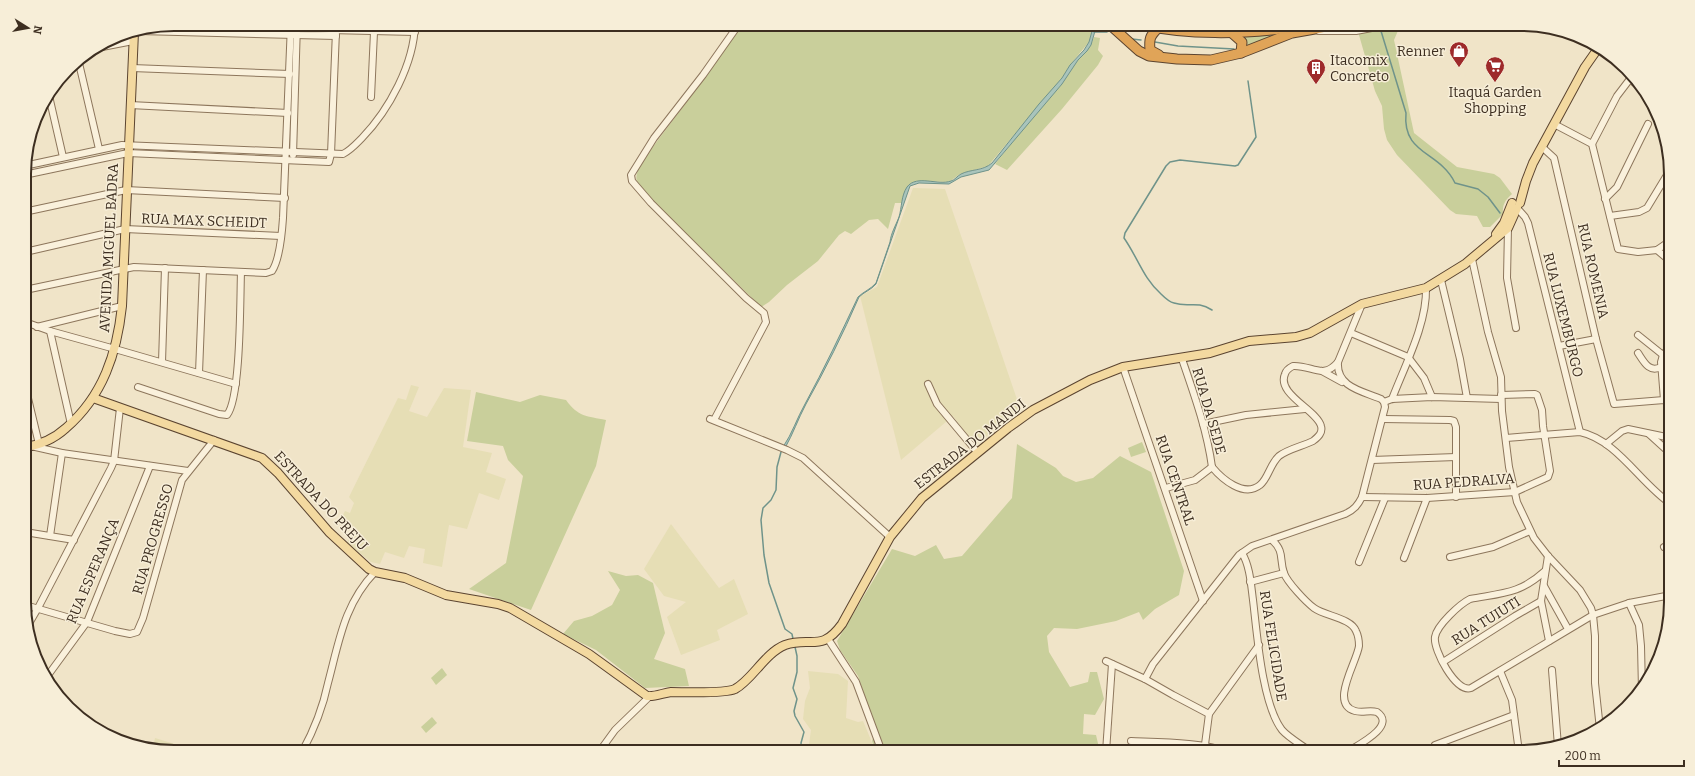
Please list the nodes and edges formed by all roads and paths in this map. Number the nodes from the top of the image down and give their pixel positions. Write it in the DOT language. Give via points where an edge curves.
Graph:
graph roads {
  1 [pos="294,31"];
  2 [pos="294,31"];
  3 [pos="308,31"];
  4 [pos="734,31"];
  5 [pos="1117,31"];
  6 [pos="1154,31"];
  7 [pos="1178,31"];
  8 [pos="1275,31"];
  9 [pos="1300,31"];
  10 [pos="1321,31"];
  11 [pos="1356,31"];
  12 [pos="374,32"];
  13 [pos="415,32"];
  14 [pos="336,33"];
  15 [pos="1233,34"];
  16 [pos="133,37"];
  17 [pos="133,41"];
  18 [pos="113,45"];
  19 [pos="1596,52"];
  20 [pos="1241,53"];
  21 [pos="1164,58"];
  22 [pos="80,66"];
  23 [pos="132,68"];
  24 [pos="290,74"];
  25 [pos="1629,80"];
  26 [pos="371,97"];
  27 [pos="50,102"];
  28 [pos="130,105"];
  29 [pos="288,113"];
  30 [pos="1554,124"];
  31 [pos="1648,124"];
  32 [pos="1592,144"];
  33 [pos="1542,147"];
  34 [pos="99,149"];
  35 [pos="128,149"];
  36 [pos="290,152"];
  37 [pos="331,154"];
  38 [pos="63,157"];
  39 [pos="290,160"];
  40 [pos="31,164"];
  41 [pos="31,173"];
  42 [pos="1664,181"];
  43 [pos="126,190"];
  44 [pos="285,198"];
  45 [pos="1605,199"];
  46 [pos="1515,204"];
  47 [pos="31,210"];
  48 [pos="1610,216"];
  49 [pos="1508,228"];
  50 [pos="125,229"];
  51 [pos="282,236"];
  52 [pos="1664,245"];
  53 [pos="1486,247"];
  54 [pos="31,250"];
  55 [pos="1656,250"];
  56 [pos="1664,256"];
  57 [pos="1472,259"];
  58 [pos="124,268"];
  59 [pos="165,268"];
  60 [pos="203,270"];
  61 [pos="241,272"];
  62 [pos="1440,280"];
  63 [pos="1426,288"];
  64 [pos="31,289"];
  65 [pos="1362,304"];
  66 [pos="122,306"];
  67 [pos="31,324"];
  68 [pos="37,327"];
  69 [pos="1516,328"];
  70 [pos="50,332"];
  71 [pos="1351,333"];
  72 [pos="1638,335"];
  73 [pos="1596,339"];
  74 [pos="1559,346"];
  75 [pos="115,349"];
  76 [pos="1638,353"];
  77 [pos="1663,354"];
  78 [pos="1408,357"];
  79 [pos="1182,359"];
  80 [pos="162,362"];
  81 [pos="1338,362"];
  82 [pos="1123,367"];
  83 [pos="1661,367"];
  84 [pos="1322,371"];
  85 [pos="199,373"];
  86 [pos="236,384"];
  87 [pos="928,384"];
  88 [pos="1345,384"];
  89 [pos="138,387"];
  90 [pos="1432,397"];
  91 [pos="1501,397"];
  92 [pos="93,398"];
  93 [pos="1467,398"];
  94 [pos="1392,399"];
  95 [pos="1664,400"];
  96 [pos="1384,402"];
  97 [pos="120,408"];
  98 [pos="1305,409"];
  99 [pos="31,411"];
  100 [pos="1383,419"];
  101 [pos="71,424"];
  102 [pos="1203,424"];
  103 [pos="1580,432"];
  104 [pos="1649,434"];
  105 [pos="1544,435"];
  106 [pos="1664,437"];
  107 [pos="1506,438"];
  108 [pos="214,440"];
  109 [pos="39,444"];
  110 [pos="1606,444"];
  111 [pos="31,446"];
  112 [pos="1664,448"];
  113 [pos="31,449"];
  114 [pos="62,453"];
  115 [pos="978,453"];
  116 [pos="1456,457"];
  117 [pos="1372,460"];
  118 [pos="114,461"];
  119 [pos="150,466"];
  120 [pos="1212,467"];
  121 [pos="188,472"];
  122 [pos="1166,488"];
  123 [pos="1515,492"];
  124 [pos="1456,496"];
  125 [pos="1362,497"];
  126 [pos="1385,498"];
  127 [pos="1427,498"];
  128 [pos="1664,499"];
  129 [pos="1530,531"];
  130 [pos="31,533"];
  131 [pos="50,536"];
  132 [pos="890,537"];
  133 [pos="74,540"];
  134 [pos="1272,540"];
  135 [pos="1242,553"];
  136 [pos="1548,556"];
  137 [pos="1450,557"];
  138 [pos="1404,558"];
  139 [pos="1359,562"];
  140 [pos="1546,571"];
  141 [pos="375,572"];
  142 [pos="1284,573"];
  143 [pos="1250,582"];
  144 [pos="1544,586"];
  145 [pos="1664,596"];
  146 [pos="1203,601"];
  147 [pos="1542,602"];
  148 [pos="1629,603"];
  149 [pos="31,606"];
  150 [pos="38,608"];
  151 [pos="1593,615"];
  152 [pos="32,619"];
  153 [pos="87,622"];
  154 [pos="1568,629"];
  155 [pos="828,639"];
  156 [pos="1549,641"];
  157 [pos="1258,645"];
  158 [pos="1443,662"];
  159 [pos="1552,670"];
  160 [pos="1500,671"];
  161 [pos="50,673"];
  162 [pos="1145,679"];
  163 [pos="1642,679"];
  164 [pos="649,697"];
  165 [pos="1209,714"];
  166 [pos="1514,715"];
  167 [pos="1599,722"];
  168 [pos="1558,740"];
  169 [pos="1131,741"];
  170 [pos="306,745"];
  171 [pos="604,745"];
  172 [pos="879,745"];
  173 [pos="1106,745"];
  174 [pos="1168,745"];
  175 [pos="1205,745"];
  176 [pos="1302,745"];
  177 [pos="1358,745"];
  178 [pos="1435,745"];
  179 [pos="1517,745"];
  1 -- 24 [label="street"];
  2 -- 36 [label="street"];
  3 -- 14 [label="street"];
  4 -- 132 [label="street" via="703,76 654,138 632,175 632,182 766,317 766,322 712,419 803,458"];
  5 -- 21 [label="highway" via="1139,51 1149,56"];
  6 -- 21 [label="highway" via="1149,39 1150,50"];
  7 -- 15 [label="highway"];
  8 -- 15 [label="highway"];
  9 -- 20 [label="highway"];
  10 -- 11 [label="street"];
  12 -- 13 [label="street"];
  12 -- 14 [label="street"];
  12 -- 26 [label="street"];
  13 -- 37 [label="street" via="411,56 380,117 350,150 340,155"];
  14 -- 37 [label="street"];
  15 -- 20 [label="highway" via="1242,42"];
  16 -- 17 [label="main road, AVENIDA MIGUEL BADRA"];
  17 -- 18 [label="street"];
  17 -- 23 [label="main road, AVENIDA MIGUEL BADRA"];
  19 -- 30 [label="main road, ESTRADA DO MANDI"];
  20 -- 21 [label="highway" via="1211,60"];
  22 -- 34 [label="street"];
  23 -- 24 [label="street"];
  23 -- 28 [label="main road, AVENIDA MIGUEL BADRA"];
  24 -- 29 [label="street"];
  25 -- 32 [label="street"];
  27 -- 38 [label="street"];
  28 -- 29 [label="street"];
  28 -- 35 [label="main road, AVENIDA MIGUEL BADRA"];
  29 -- 36 [label="street"];
  30 -- 32 [label="street"];
  30 -- 33 [label="main road, ESTRADA DO MANDI"];
  31 -- 45 [label="street" via="1617,187"];
  32 -- 45 [label="street"];
  33 -- 46 [label="main road, ESTRADA DO MANDI"];
  33 -- 73 [label="street, RUA ROMENIA" via="1554,158"];
  34 -- 35 [label="street" via="117,145"];
  34 -- 38 [label="street"];
  35 -- 36 [label="street"];
  35 -- 39 [label="street"];
  35 -- 41 [label="street"];
  35 -- 43 [label="main road, AVENIDA MIGUEL BADRA"];
  36 -- 37 [label="street"];
  36 -- 39 [label="street"];
  37 -- 39 [label="street" via="328,162"];
  38 -- 40 [label="street"];
  39 -- 44 [label="street"];
  42 -- 48 [label="street" via="1647,208 1639,212"];
  43 -- 44 [label="street"];
  43 -- 47 [label="street"];
  43 -- 50 [label="main road, AVENIDA MIGUEL BADRA"];
  44 -- 51 [label="street"];
  45 -- 48 [label="street"];
  46 -- 49 [label="main road, ESTRADA DO MANDI"];
  46 -- 53 [label="main road, ESTRADA DO MANDI"];
  46 -- 74 [label="street, RUA LUXEMBURGO" via="1528,223"];
  48 -- 55 [label="street" via="1617,247 1620,250"];
  49 -- 53 [label="main road, ESTRADA DO MANDI"];
  49 -- 69 [label="street" via="1507,278"];
  50 -- 51 [label="street, RUA MAX SCHEIDT"];
  50 -- 54 [label="street, RUA MAX SCHEIDT"];
  50 -- 58 [label="main road, AVENIDA MIGUEL BADRA"];
  51 -- 61 [label="street" via="272,271"];
  52 -- 55 [label="street"];
  53 -- 57 [label="main road, ESTRADA DO MANDI"];
  55 -- 56 [label="street"];
  57 -- 62 [label="main road, ESTRADA DO MANDI"];
  57 -- 91 [label="street" via="1502,383"];
  58 -- 59 [label="street"];
  58 -- 64 [label="street"];
  58 -- 66 [label="main road, AVENIDA MIGUEL BADRA"];
  59 -- 60 [label="street"];
  59 -- 80 [label="street"];
  60 -- 61 [label="street"];
  60 -- 85 [label="street"];
  61 -- 86 [label="street"];
  62 -- 63 [label="main road, ESTRADA DO MANDI"];
  62 -- 93 [label="street"];
  63 -- 65 [label="main road, ESTRADA DO MANDI"];
  63 -- 78 [label="street" via="1421,322"];
  65 -- 71 [label="street"];
  65 -- 79 [label="main road, ESTRADA DO MANDI" via="1304,335 1249,341 1217,352"];
  66 -- 68 [label="street"];
  66 -- 75 [label="main road, AVENIDA MIGUEL BADRA"];
  67 -- 68 [label="street"];
  68 -- 70 [label="street"];
  70 -- 75 [label="street"];
  70 -- 101 [label="street"];
  71 -- 78 [label="street"];
  71 -- 81 [label="street"];
  72 -- 77 [label="street"];
  73 -- 74 [label="street"];
  73 -- 95 [label="street, RUA ROMENIA" via="1615,404"];
  74 -- 103 [label="street, RUA LUXEMBURGO"];
  75 -- 80 [label="street"];
  75 -- 92 [label="main road, AVENIDA MIGUEL BADRA" via="108,370"];
  76 -- 83 [label="street" via="1652,369"];
  77 -- 83 [label="street"];
  78 -- 90 [label="street" via="1424,378"];
  78 -- 94 [label="street"];
  79 -- 82 [label="main road, ESTRADA DO MANDI"];
  79 -- 102 [label="street, RUA DA SEDE"];
  80 -- 85 [label="street"];
  81 -- 84 [label="street" via="1330,370"];
  81 -- 88 [label="street" via="1338,374"];
  82 -- 115 [label="main road, ESTRADA DO MANDI" via="1090,380 1033,410"];
  82 -- 122 [label="street, RUA CENTRAL"];
  83 -- 95 [label="street"];
  84 -- 88 [label="street"];
  84 -- 98 [label="street" via="1296,366 1289,368 1285,374 1283,380 1286,387"];
  85 -- 86 [label="street"];
  86 -- 89 [label="street" via="231,410 226,416"];
  87 -- 115 [label="street" via="937,404"];
  88 -- 96 [label="street"];
  90 -- 93 [label="street"];
  90 -- 94 [label="street"];
  91 -- 93 [label="street"];
  91 -- 105 [label="street, RUA PEDRALVA" via="1538,395 1542,406"];
  91 -- 107 [label="street"];
  92 -- 97 [label="main road, ESTRADA DO PREJU"];
  92 -- 101 [label="main road, AVENIDA MIGUEL BADRA"];
  94 -- 96 [label="street"];
  96 -- 100 [label="street"];
  97 -- 108 [label="main road, ESTRADA DO PREJU"];
  97 -- 118 [label="street"];
  98 -- 102 [label="street" via="1246,415"];
  98 -- 120 [label="street" via="1320,423 1321,433 1313,441 1278,457 1260,484 1251,488 1241,488 1224,480"];
  99 -- 109 [label="street"];
  100 -- 116 [label="street" via="1454,421"];
  100 -- 117 [label="street"];
  101 -- 109 [label="main road, AVENIDA MIGUEL BADRA"];
  102 -- 120 [label="street, RUA DA SEDE"];
  103 -- 105 [label="street"];
  103 -- 110 [label="street"];
  104 -- 106 [label="street"];
  104 -- 110 [label="street" via="1625,429"];
  104 -- 112 [label="street"];
  105 -- 107 [label="street"];
  105 -- 123 [label="street, RUA PEDRALVA" via="1549,476"];
  107 -- 123 [label="street"];
  108 -- 121 [label="street, RUA PROGRESSO"];
  108 -- 141 [label="main road, ESTRADA DO PREJU" via="262,458 344,547"];
  109 -- 111 [label="main road, AVENIDA MIGUEL BADRA"];
  110 -- 128 [label="street"];
  113 -- 114 [label="street"];
  114 -- 118 [label="street"];
  114 -- 131 [label="street"];
  115 -- 132 [label="main road, ESTRADA DO MANDI" via="931,489"];
  116 -- 117 [label="street"];
  116 -- 124 [label="street"];
  117 -- 125 [label="street"];
  118 -- 119 [label="street"];
  118 -- 133 [label="street"];
  119 -- 121 [label="street"];
  119 -- 153 [label="street, RUA ESPERANÇA"];
  120 -- 122 [label="street, RUA DA SEDE" via="1195,480"];
  121 -- 153 [label="street, RUA PROGRESSO" via="179,489 140,628 134,634"];
  122 -- 146 [label="street, RUA CENTRAL"];
  123 -- 124 [label="street, RUA PEDRALVA"];
  123 -- 129 [label="street"];
  124 -- 127 [label="street, RUA PEDRALVA"];
  125 -- 126 [label="street, RUA PEDRALVA"];
  125 -- 134 [label="street" via="1351,511"];
  126 -- 127 [label="street, RUA PEDRALVA"];
  126 -- 139 [label="street"];
  127 -- 138 [label="street"];
  129 -- 136 [label="street"];
  129 -- 137 [label="street" via="1494,547"];
  130 -- 131 [label="street"];
  131 -- 133 [label="street"];
  132 -- 155 [label="main road, ESTRADA DO MANDI" via="842,624"];
  133 -- 150 [label="street"];
  134 -- 135 [label="street" via="1252,546"];
  134 -- 142 [label="street" via="1280,549"];
  135 -- 143 [label="street, RUA FELICIDADE" via="1247,563"];
  135 -- 146 [label="street" via="1224,571"];
  136 -- 140 [label="street"];
  136 -- 151 [label="street" via="1580,590"];
  140 -- 144 [label="street"];
  140 -- 158 [label="street" via="1530,584 1514,591 1470,599 1452,612 1437,630 1435,637"];
  141 -- 164 [label="main road, ESTRADA DO PREJU" via="405,578 446,595 510,608 590,654"];
  141 -- 170 [label="street" via="351,605 342,624 324,699"];
  142 -- 143 [label="street"];
  142 -- 177 [label="street" via="1315,609 1346,621 1356,630 1359,645 1345,686 1344,700 1348,707 1355,711 1377,712 1383,721 1376,733"];
  143 -- 157 [label="street, RUA FELICIDADE"];
  144 -- 147 [label="street"];
  144 -- 154 [label="street"];
  145 -- 148 [label="street"];
  146 -- 162 [label="street" via="1153,664"];
  147 -- 156 [label="street"];
  147 -- 158 [label="street, RUA TUIUTI" via="1515,616"];
  148 -- 151 [label="street"];
  148 -- 163 [label="street" via="1639,625"];
  149 -- 150 [label="street"];
  150 -- 152 [label="street"];
  150 -- 153 [label="street"];
  151 -- 154 [label="street"];
  151 -- 167 [label="street"];
  153 -- 161 [label="street, RUA ESPERANÇA"];
  154 -- 156 [label="street"];
  155 -- 164 [label="main road" via="822,642 783,646 733,690 669,692"];
  155 -- 172 [label="street" via="856,682"];
  156 -- 160 [label="street"];
  157 -- 165 [label="street"];
  157 -- 176 [label="street, RUA FELICIDADE" via="1271,708 1283,731"];
  158 -- 160 [label="street" via="1449,673 1464,688 1471,688"];
  159 -- 168 [label="street"];
  160 -- 166 [label="street" via="1512,700"];
  162 -- 165 [label="street"];
  162 -- 173 [label="street" via="1109,662"];
  164 -- 171 [label="street" via="615,730"];
  165 -- 175 [label="street"];
  166 -- 178 [label="street"];
  166 -- 179 [label="street"];
  169 -- 174 [label="street"];
}
